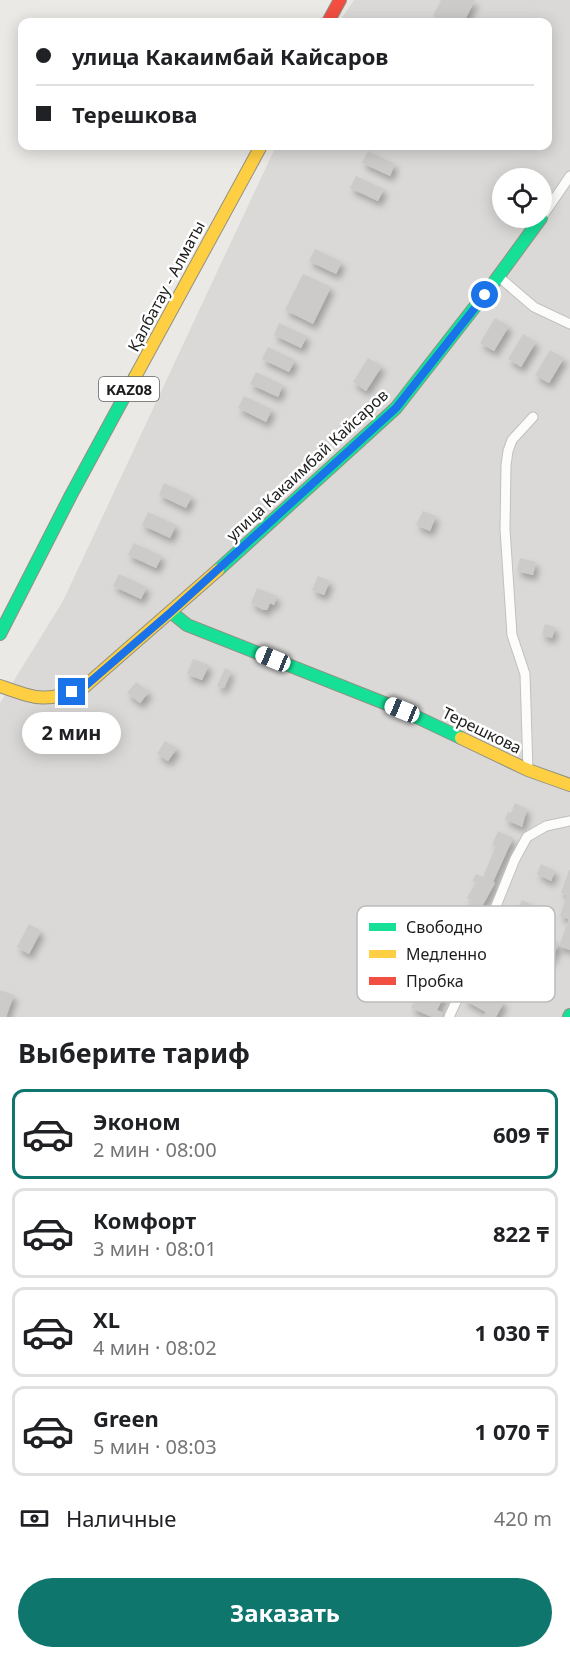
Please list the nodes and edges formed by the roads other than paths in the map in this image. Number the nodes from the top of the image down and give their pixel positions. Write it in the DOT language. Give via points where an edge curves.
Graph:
graph roads {
  1 [pos="340,0"];
  2 [pos="330,18"];
  3 [pos="259,150"];
  4 [pos="570,176"];
  5 [pos="552,201"];
  6 [pos="533,228"];
  7 [pos="499,277"];
  8 [pos="570,324"];
  9 [pos="533,417"];
  10 [pos="171,612"];
  11 [pos="0,634"];
  12 [pos="0,686"];
  13 [pos="528,770"];
  14 [pos="570,785"];
  15 [pos="570,821"];
  16 [pos="496,906"];
  17 [pos="456,1002"];
  18 [pos="449,1017"];
  1 -- 2 [label="main road"];
  3 -- 11 [label="main road, Қалбатау - Алматы / KAZ08"];
  4 -- 5 [label="street, улица Какаимбай Кайсаров"];
  6 -- 7 [label="main road, улица Какаимбай Кайсаров"];
  7 -- 8 [label="street" via="534,307"];
  7 -- 10 [label="main road, улица Какаимбай Кайсаров" via="396,408"];
  9 -- 13 [label="street" via="512,440 508,451 505,529 512,635 525,674"];
  10 -- 12 [label="main road" via="83,688 45,699"];
  10 -- 13 [label="main road, Терешкова" via="187,625 402,710"];
  13 -- 14 [label="main road, Терешкова"];
  15 -- 16 [label="street" via="546,826 527,837"];
  17 -- 18 [label="street"];
}
